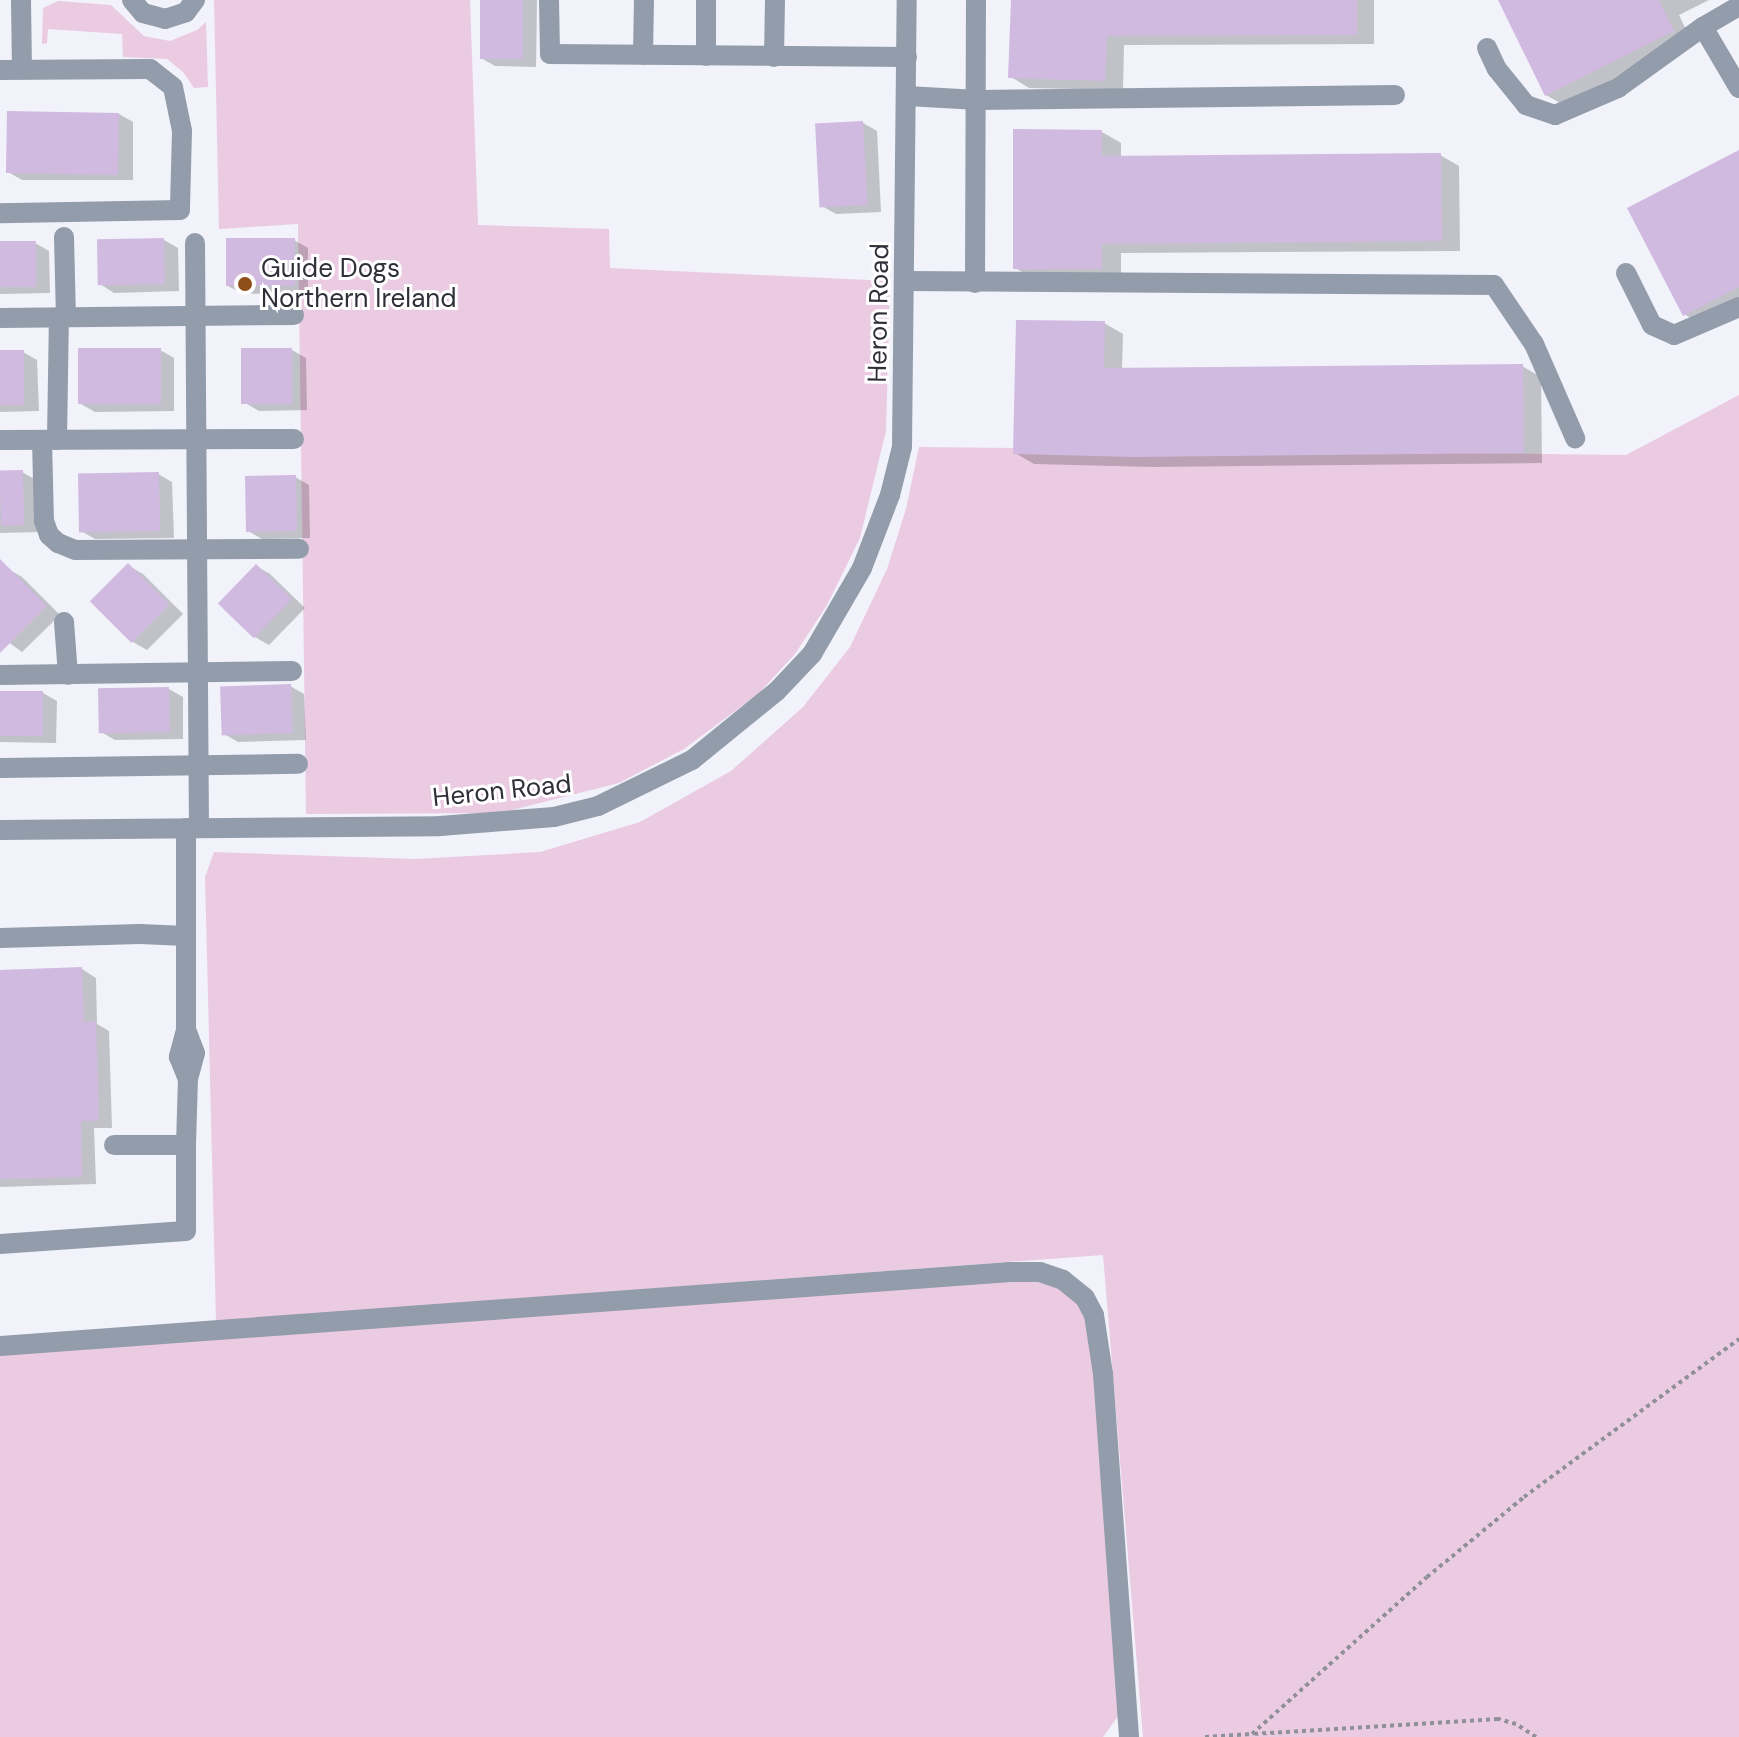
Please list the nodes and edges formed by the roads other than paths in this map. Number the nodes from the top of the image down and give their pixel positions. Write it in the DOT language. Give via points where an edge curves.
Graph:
graph roads {
  1 [pos="21,0"];
  2 [pos="132,0"];
  3 [pos="195,0"];
  4 [pos="549,0"];
  5 [pos="644,0"];
  6 [pos="706,0"];
  7 [pos="775,0"];
  8 [pos="907,0"];
  9 [pos="976,0"];
  10 [pos="1739,6"];
  11 [pos="1703,27"];
  12 [pos="1487,48"];
  13 [pos="643,55"];
  14 [pos="706,56"];
  15 [pos="774,57"];
  16 [pos="907,57"];
  17 [pos="22,68"];
  18 [pos="0,70"];
  19 [pos="1739,88"];
  20 [pos="1395,95"];
  21 [pos="907,96"];
  22 [pos="978,100"];
  23 [pos="0,213"];
  24 [pos="64,237"];
  25 [pos="195,243"];
  26 [pos="1626,273"];
  27 [pos="906,281"];
  28 [pos="975,283"];
  29 [pos="1739,307"];
  30 [pos="294,315"];
  31 [pos="195,316"];
  32 [pos="62,317"];
  33 [pos="0,318"];
  34 [pos="1575,438"];
  35 [pos="294,439"];
  36 [pos="0,440"];
  37 [pos="49,440"];
  38 [pos="197,440"];
  39 [pos="198,548"];
  40 [pos="299,549"];
  41 [pos="64,622"];
  42 [pos="292,671"];
  43 [pos="199,672"];
  44 [pos="0,675"];
  45 [pos="68,675"];
  46 [pos="298,764"];
  47 [pos="200,766"];
  48 [pos="0,768"];
  49 [pos="193,828"];
  50 [pos="0,830"];
  51 [pos="187,929"];
  52 [pos="0,938"];
  53 [pos="114,1145"];
  54 [pos="186,1145"];
  55 [pos="0,1244"];
  56 [pos="0,1346"];
  57 [pos="1129,1737"];
  1 -- 17 [label="street"];
  2 -- 3 [label="street" via="143,13 165,19 186,12"];
  4 -- 13 [label="street" via="550,54"];
  5 -- 13 [label="street"];
  6 -- 14 [label="street"];
  7 -- 15 [label="street"];
  8 -- 16 [label="street, Heron Road"];
  9 -- 22 [label="street"];
  10 -- 11 [label="street"];
  11 -- 12 [label="street" via="1618,88 1555,115 1526,105"];
  11 -- 19 [label="street"];
  13 -- 14 [label="street"];
  14 -- 15 [label="street"];
  15 -- 16 [label="street"];
  16 -- 21 [label="street, Heron Road"];
  17 -- 18 [label="street"];
  17 -- 23 [label="street" via="150,69 173,87 182,131 180,210"];
  20 -- 22 [label="street"];
  21 -- 22 [label="street"];
  21 -- 27 [label="street, Heron Road"];
  22 -- 28 [label="street"];
  24 -- 32 [label="street"];
  25 -- 31 [label="street"];
  26 -- 29 [label="street" via="1652,325 1674,335"];
  27 -- 28 [label="street"];
  27 -- 49 [label="street, Heron Road" via="902,447 880,523 862,568 812,654 737,727 692,760 637,788 598,806 554,817 440,826"];
  28 -- 34 [label="street" via="1494,285 1534,344"];
  30 -- 31 [label="street"];
  31 -- 32 [label="street"];
  31 -- 38 [label="street"];
  32 -- 33 [label="street"];
  32 -- 37 [label="street"];
  35 -- 38 [label="street"];
  36 -- 37 [label="street"];
  37 -- 38 [label="street"];
  37 -- 39 [label="street" via="44,521 58,543 75,550"];
  38 -- 39 [label="street"];
  39 -- 40 [label="street"];
  39 -- 43 [label="street"];
  41 -- 45 [label="street"];
  42 -- 43 [label="street"];
  43 -- 45 [label="street"];
  43 -- 47 [label="street"];
  44 -- 45 [label="street"];
  46 -- 47 [label="street"];
  47 -- 48 [label="street"];
  47 -- 49 [label="street"];
  49 -- 50 [label="street, Heron Road"];
  49 -- 51 [label="street"];
  51 -- 52 [label="street"];
  51 -- 54 [label="street" via="186,1030 179,1057 188,1079"];
  53 -- 54 [label="street"];
  54 -- 55 [label="street" via="186,1231"];
  56 -- 57 [label="street" via="1040,1272 1063,1280 1085,1298 1094,1315 1103,1374"];
}
